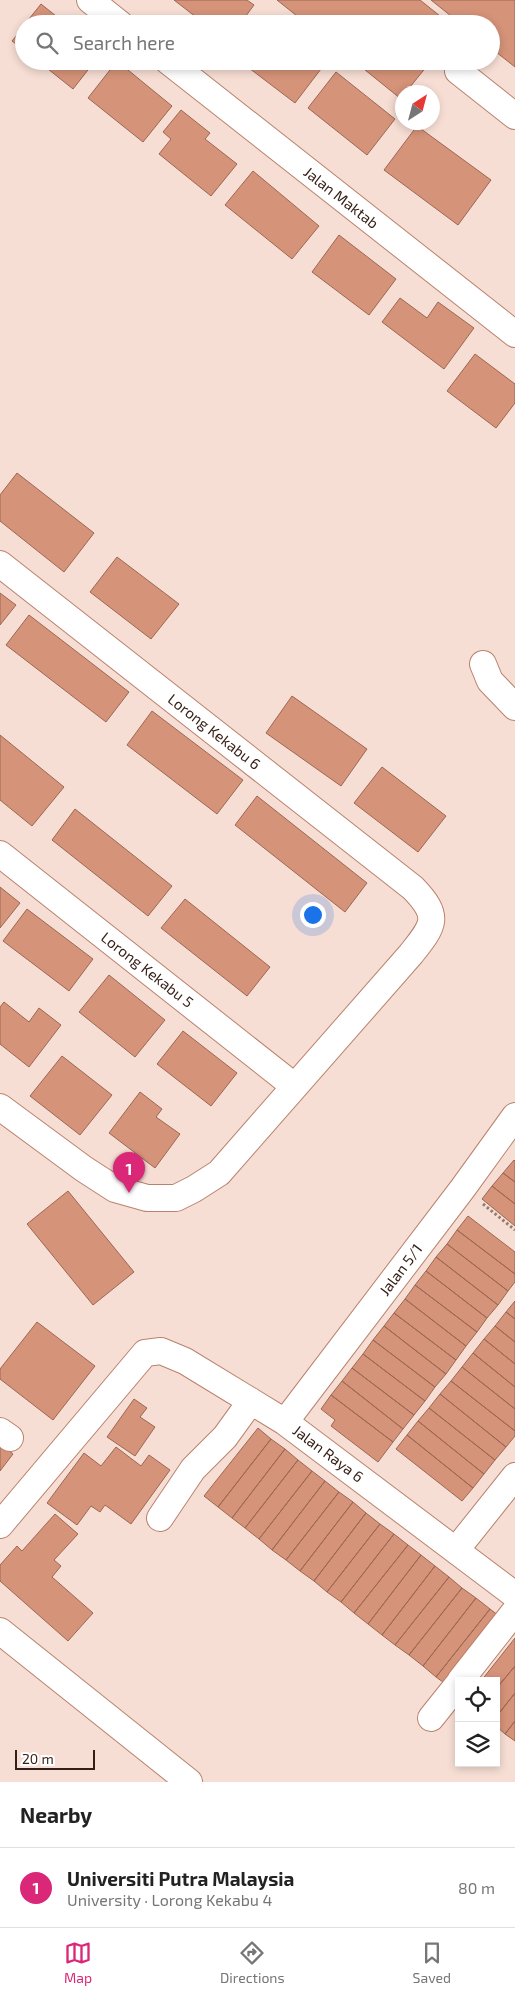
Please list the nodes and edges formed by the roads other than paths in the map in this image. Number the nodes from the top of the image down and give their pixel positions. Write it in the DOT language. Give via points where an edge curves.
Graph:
graph roads {
  1 [pos="90,0"];
  2 [pos="109,15"];
  3 [pos="179,70"];
  4 [pos="458,71"];
  5 [pos="515,116"];
  6 [pos="515,334"];
  7 [pos="0,564"];
  8 [pos="484,664"];
  9 [pos="515,707"];
  10 [pos="0,854"];
  11 [pos="294,1086"];
  12 [pos="0,1107"];
  13 [pos="515,1116"];
  14 [pos="251,1401"];
  15 [pos="285,1422"];
  16 [pos="515,1476"];
  17 [pos="160,1518"];
  18 [pos="0,1526"];
  19 [pos="456,1550"];
  20 [pos="515,1595"];
  21 [pos="515,1611"];
  22 [pos="0,1630"];
  23 [pos="464,1677"];
  24 [pos="455,1688"];
  25 [pos="431,1718"];
  26 [pos="189,1782"];
  1 -- 2 [label="street"];
  3 -- 6 [label="street, Jalan Maktab"];
  4 -- 5 [label="street"];
  7 -- 11 [label="street, Lorong Kekabu 6" via="413,888 427,903 432,918 427,934"];
  8 -- 9 [label="street" via="490,681"];
  10 -- 11 [label="street, Lorong Kekabu 5"];
  11 -- 12 [label="street" via="219,1173 176,1198 147,1198 114,1189"];
  13 -- 15 [label="street, Jalan 5/1"];
  14 -- 15 [label="street, Jalan Raya 6"];
  14 -- 17 [label="street" via="225,1437 193,1469"];
  14 -- 18 [label="street, Jalan Raya 6" via="185,1361 161,1352 145,1353"];
  15 -- 19 [label="street, Jalan Raya 6"];
  16 -- 19 [label="street"];
  19 -- 20 [label="street, Jalan Raya 6"];
  21 -- 23 [label="street"];
  22 -- 26 [label="street"];
  24 -- 25 [label="street"];
}
